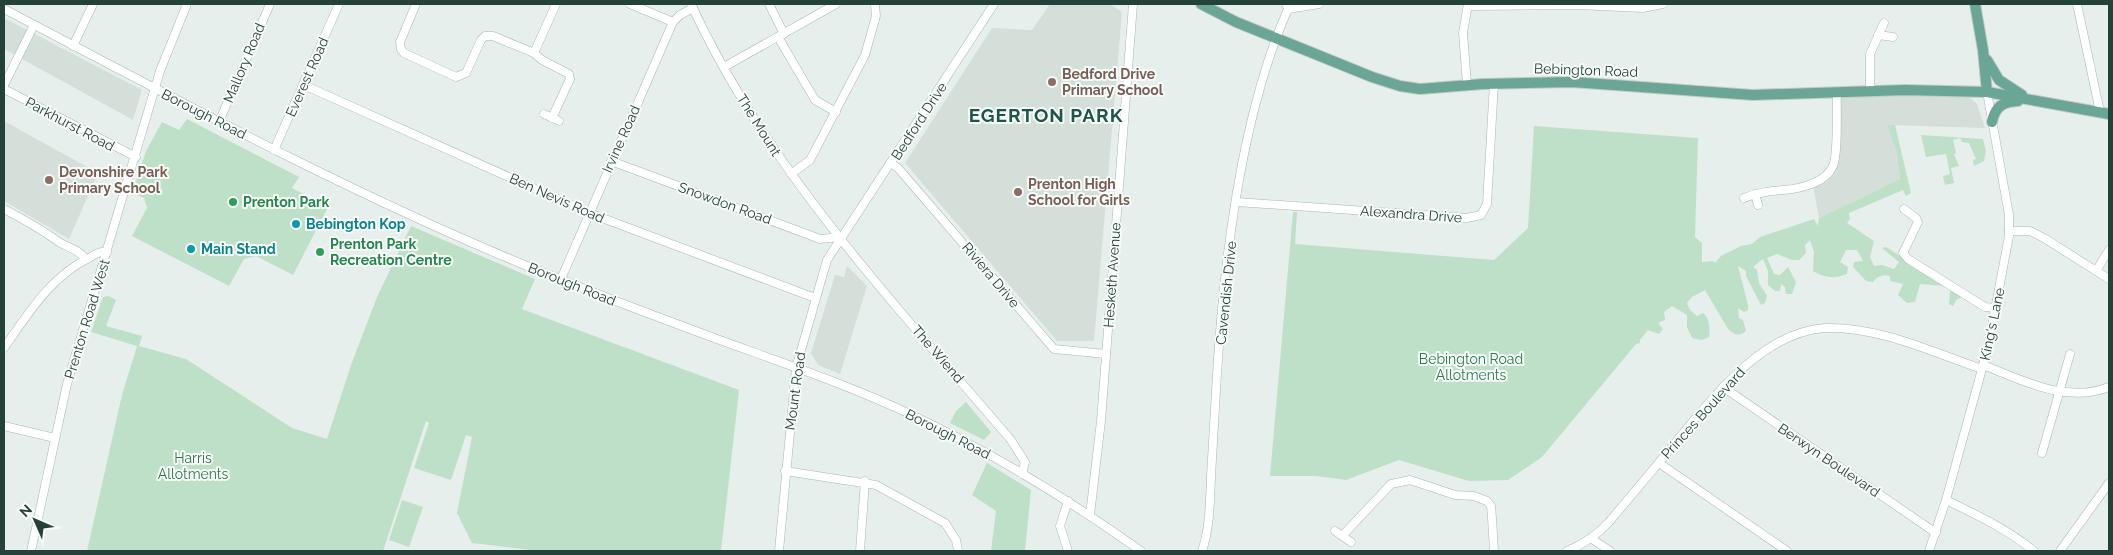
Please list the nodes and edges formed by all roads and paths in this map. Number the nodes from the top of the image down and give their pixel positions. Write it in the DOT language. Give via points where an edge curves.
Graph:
graph roads {
  1 [pos="93,4"];
  2 [pos="187,4"];
  3 [pos="270,4"];
  4 [pos="339,4"];
  5 [pos="416,4"];
  6 [pos="556,4"];
  7 [pos="630,4"];
  8 [pos="769,4"];
  9 [pos="836,4"];
  10 [pos="875,4"];
  11 [pos="994,4"];
  12 [pos="1133,4"];
  13 [pos="1201,4"];
  14 [pos="1319,4"];
  15 [pos="1586,4"];
  16 [pos="1663,4"];
  17 [pos="1975,4"];
  18 [pos="2076,4"];
  19 [pos="1468,5"];
  20 [pos="692,6"];
  21 [pos="1287,6"];
  22 [pos="4,9"];
  23 [pos="673,22"];
  24 [pos="1884,22"];
  25 [pos="34,24"];
  26 [pos="781,35"];
  27 [pos="1878,36"];
  28 [pos="1893,37"];
  29 [pos="1275,38"];
  30 [pos="73,46"];
  31 [pos="1983,50"];
  32 [pos="534,53"];
  33 [pos="724,67"];
  34 [pos="1494,83"];
  35 [pos="4,85"];
  36 [pos="304,85"];
  37 [pos="1467,85"];
  38 [pos="4,89"];
  39 [pos="155,89"];
  40 [pos="1870,91"];
  41 [pos="1836,92"];
  42 [pos="1987,92"];
  43 [pos="2032,100"];
  44 [pos="836,112"];
  45 [pos="2104,113"];
  46 [pos="544,114"];
  47 [pos="219,122"];
  48 [pos="1992,122"];
  49 [pos="274,150"];
  50 [pos="136,157"];
  51 [pos="612,161"];
  52 [pos="891,164"];
  53 [pos="791,174"];
  54 [pos="1755,194"];
  55 [pos="1744,198"];
  56 [pos="1237,202"];
  57 [pos="1758,205"];
  58 [pos="4,209"];
  59 [pos="1904,209"];
  60 [pos="589,214"];
  61 [pos="2009,231"];
  62 [pos="840,237"];
  63 [pos="2109,250"];
  64 [pos="107,252"];
  65 [pos="85,259"];
  66 [pos="2096,271"];
  67 [pos="561,279"];
  68 [pos="2109,279"];
  69 [pos="815,298"];
  70 [pos="1996,308"];
  71 [pos="4,348"];
  72 [pos="1106,354"];
  73 [pos="2070,354"];
  74 [pos="1982,367"];
  75 [pos="796,368"];
  76 [pos="1723,387"];
  77 [pos="2109,388"];
  78 [pos="2059,392"];
  79 [pos="4,426"];
  80 [pos="55,438"];
  81 [pos="2042,453"];
  82 [pos="1659,463"];
  83 [pos="785,471"];
  84 [pos="1022,474"];
  85 [pos="865,481"];
  86 [pos="2109,483"];
  87 [pos="1946,500"];
  88 [pos="1068,501"];
  89 [pos="1090,515"];
  90 [pos="1335,532"];
  91 [pos="1936,533"];
  92 [pos="1343,535"];
  93 [pos="1592,539"];
  94 [pos="1351,542"];
  95 [pos="31,551"];
  96 [pos="779,551"];
  97 [pos="860,551"];
  98 [pos="958,551"];
  99 [pos="1068,551"];
  100 [pos="1141,551"];
  101 [pos="1202,551"];
  102 [pos="1494,551"];
  103 [pos="1568,551"];
  104 [pos="1610,551"];
  105 [pos="1787,551"];
  106 [pos="1929,551"];
  107 [pos="2034,551"];
  108 [pos="2060,551"];
  1 -- 30 [label="street"];
  2 -- 39 [label="street, Prenton Road West"];
  3 -- 47 [label="street, Mallory Road"];
  4 -- 36 [label="street, Everest Road"];
  5 -- 32 [label="street" via="400,42 401,49 456,77 466,73 485,36"];
  6 -- 32 [label="street"];
  7 -- 23 [label="street"];
  8 -- 26 [label="street"];
  9 -- 26 [label="street"];
  10 -- 44 [label="street" via="872,37"];
  11 -- 52 [label="street, Bedford Drive"];
  12 -- 72 [label="street, Hesketh Avenue"];
  13 -- 29 [label="main road, Bebington Road"];
  14 -- 21 [label="street"];
  15 -- 16 [label="street" via="1643,8"];
  15 -- 19 [label="street"];
  17 -- 31 [label="main road"];
  18 -- 45 [label="street"];
  19 -- 37 [label="street" via="1463,32"];
  20 -- 23 [label="street"];
  20 -- 33 [label="street, The Mount"];
  21 -- 29 [label="street"];
  22 -- 25 [label="street, Borough Road"];
  23 -- 51 [label="street, Irvine Road"];
  24 -- 27 [label="street"];
  25 -- 30 [label="street, Borough Road"];
  25 -- 35 [label="street"];
  26 -- 33 [label="street"];
  26 -- 44 [label="street" via="815,100"];
  27 -- 28 [label="street"];
  27 -- 40 [label="street" via="1870,54"];
  29 -- 37 [label="main road, Bebington Road" via="1400,86"];
  29 -- 56 [label="street, Cavendish Drive"];
  30 -- 39 [label="street, Borough Road"];
  31 -- 42 [label="main road"];
  31 -- 43 [label="main road" via="1999,80"];
  32 -- 46 [label="street" via="569,74 570,79 555,119"];
  33 -- 53 [label="street, The Mount" via="759,129"];
  34 -- 37 [label="main road, Bebington Road"];
  34 -- 41 [label="main road, Bebington Road" via="1572,82 1754,95"];
  34 -- 56 [label="street, Alexandra Drive" via="1487,204 1481,215 1467,218"];
  36 -- 49 [label="street, Everest Road"];
  36 -- 60 [label="street, Ben Nevis Road"];
  38 -- 50 [label="street, Parkhurst Road"];
  39 -- 47 [label="street, Borough Road"];
  39 -- 50 [label="street, Prenton Road West"];
  40 -- 41 [label="main road, Bebington Road"];
  40 -- 42 [label="main road, Bebington Road"];
  41 -- 54 [label="street" via="1836,154 1833,167 1826,176 1806,186"];
  42 -- 43 [label="main road, Bebington Road"];
  42 -- 48 [label="street, King's Lane"];
  43 -- 45 [label="main road"];
  43 -- 48 [label="main road" via="2000,105"];
  44 -- 53 [label="street" via="810,160"];
  47 -- 49 [label="street, Borough Road"];
  48 -- 61 [label="street, King's Lane"];
  49 -- 67 [label="street, Borough Road" via="438,228"];
  50 -- 64 [label="street, Prenton Road West"];
  51 -- 60 [label="street, Irvine Road"];
  51 -- 62 [label="street, Snowdon Road" via="822,239"];
  52 -- 62 [label="street, Bedford Drive"];
  52 -- 72 [label="street, Riviera Drive" via="898,168 1054,349"];
  53 -- 62 [label="street, The Mount"];
  54 -- 55 [label="street"];
  54 -- 57 [label="street"];
  56 -- 101 [label="street, Cavendish Drive" via="1225,288 1210,505"];
  58 -- 65 [label="street" via="45,230"];
  59 -- 70 [label="street" via="1918,222 1903,253 1908,259 1985,307"];
  60 -- 67 [label="street, Irvine Road"];
  60 -- 69 [label="street, Ben Nevis Road"];
  61 -- 66 [label="street" via="2030,231"];
  61 -- 70 [label="street, King's Lane"];
  62 -- 69 [label="street, Mount Road" via="827,260"];
  62 -- 84 [label="street, The Wiend" via="1011,440 1025,462"];
  63 -- 66 [label="street"];
  64 -- 65 [label="street" via="101,251"];
  64 -- 80 [label="street, Prenton Road West" via="67,384"];
  65 -- 71 [label="street" via="55,280"];
  66 -- 68 [label="street"];
  67 -- 75 [label="street, Borough Road"];
  69 -- 75 [label="street, Mount Road"];
  70 -- 74 [label="street, King's Lane"];
  72 -- 89 [label="street, Hesketh Avenue"];
  73 -- 78 [label="street"];
  74 -- 76 [label="street, Princes Boulevard" via="1892,338 1854,329 1824,328 1800,333 1772,346 1744,366"];
  74 -- 78 [label="street, Princes Boulevard"];
  74 -- 87 [label="street, King's Lane"];
  75 -- 83 [label="street, Mount Road"];
  75 -- 84 [label="street, Borough Road" via="911,414"];
  76 -- 82 [label="street, Princes Boulevard"];
  76 -- 91 [label="street, Berwyn Boulevard"];
  77 -- 78 [label="street, Princes Boulevard"];
  78 -- 81 [label="street"];
  79 -- 80 [label="street"];
  80 -- 95 [label="street, Prenton Road West"];
  82 -- 93 [label="street, Princes Boulevard"];
  82 -- 105 [label="street"];
  83 -- 85 [label="street"];
  83 -- 96 [label="street, Mount Road"];
  84 -- 88 [label="street, Borough Road"];
  85 -- 97 [label="street"];
  85 -- 98 [label="street" via="944,524 956,540"];
  86 -- 108 [label="street"];
  87 -- 91 [label="street, King's Lane"];
  87 -- 107 [label="street" via="1992,522"];
  88 -- 89 [label="street, Borough Road"];
  88 -- 99 [label="street" via="1060,526"];
  89 -- 100 [label="street, Borough Road"];
  90 -- 92 [label="street"];
  91 -- 106 [label="street, King's Lane"];
  92 -- 94 [label="street"];
  92 -- 102 [label="street" via="1391,484 1410,480 1455,495 1474,496 1487,501 1491,506"];
  93 -- 103 [label="street, Princes Boulevard"];
  93 -- 104 [label="street"];
}
